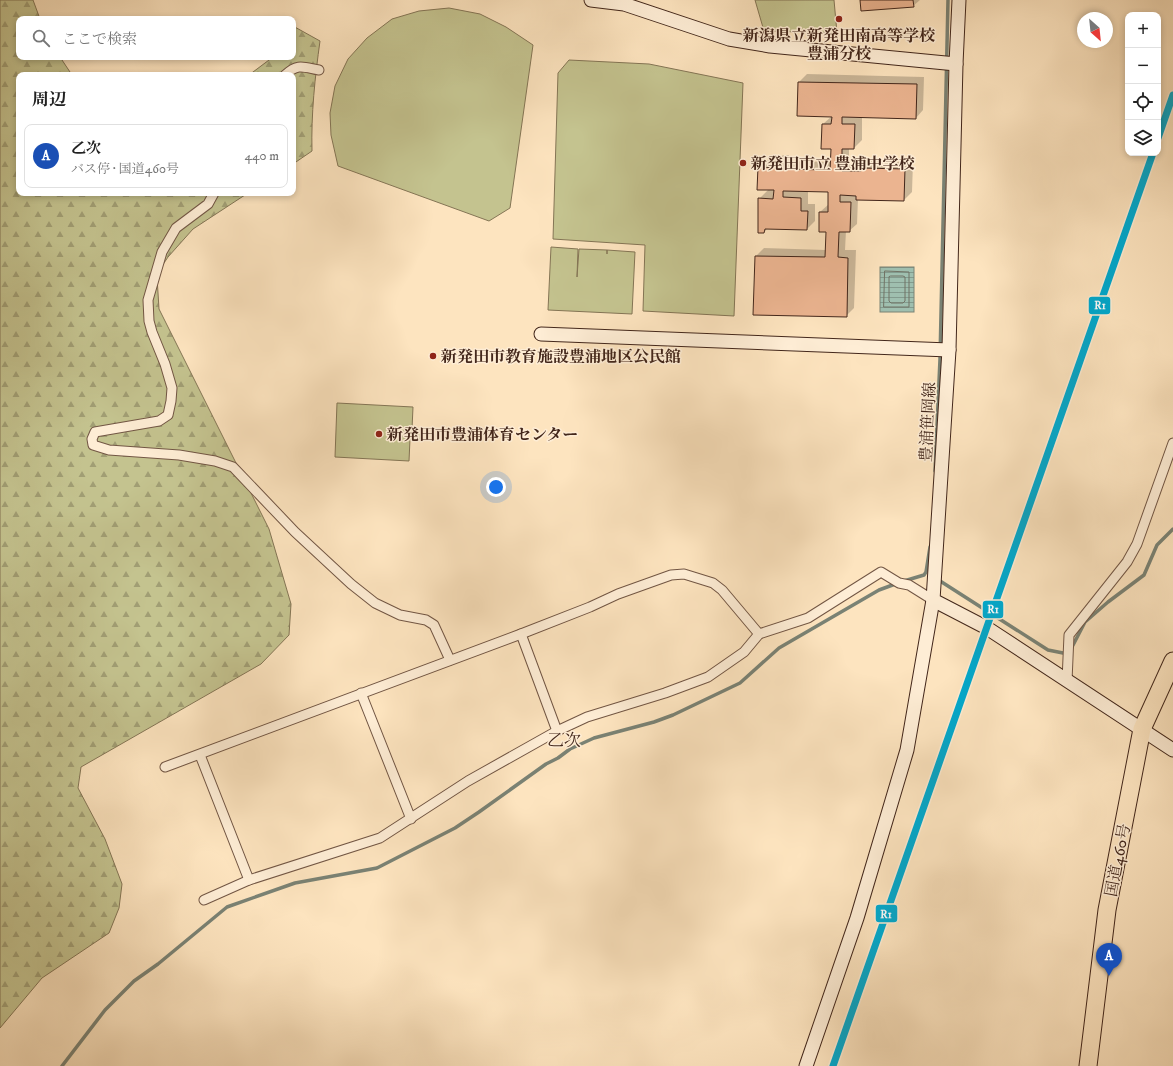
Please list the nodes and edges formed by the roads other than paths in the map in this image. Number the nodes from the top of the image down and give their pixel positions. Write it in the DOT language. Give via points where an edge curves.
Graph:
graph roads {
  1 [pos="591,0"];
  2 [pos="958,0"];
  3 [pos="956,64"];
  4 [pos="320,70"];
  5 [pos="288,72"];
  6 [pos="212,196"];
  7 [pos="541,334"];
  8 [pos="949,350"];
  9 [pos="1173,443"];
  10 [pos="933,600"];
  11 [pos="521,634"];
  12 [pos="759,634"];
  13 [pos="450,660"];
  14 [pos="1173,661"];
  15 [pos="1067,681"];
  16 [pos="361,694"];
  17 [pos="1142,728"];
  18 [pos="557,731"];
  19 [pos="1173,750"];
  20 [pos="200,755"];
  21 [pos="165,767"];
  22 [pos="411,819"];
  23 [pos="249,880"];
  24 [pos="204,900"];
  25 [pos="806,1066"];
  26 [pos="1088,1066"];
  1 -- 3 [label="street" via="624,4 729,39 770,46"];
  2 -- 3 [label="street, 豊浦笹岡線"];
  3 -- 8 [label="street, 豊浦笹岡線"];
  4 -- 5 [label="street" via="299,66"];
  6 -- 13 [label="street" via="208,204 176,228 162,252 148,300 152,332 172,388 168,415 159,421 95,432 93,445 109,450 179,454 233,467 295,532 375,603 400,615 426,620 434,625"];
  7 -- 8 [label="street"];
  8 -- 10 [label="street, 豊浦笹岡線"];
  9 -- 15 [label="street" via="1137,544 1127,562 1069,635"];
  10 -- 12 [label="street" via="909,585 880,572 808,618"];
  10 -- 15 [label="street" via="987,628"];
  10 -- 25 [label="street, 豊浦笹岡線" via="907,750 857,918"];
  11 -- 12 [label="street" via="655,580 684,574 713,583 722,590"];
  11 -- 13 [label="street"];
  11 -- 18 [label="street"];
  12 -- 18 [label="street" via="744,652 708,677 587,717"];
  13 -- 16 [label="street"];
  14 -- 17 [label="highway, 国道460号"];
  15 -- 17 [label="street"];
  16 -- 20 [label="street"];
  16 -- 22 [label="street"];
  17 -- 19 [label="street"];
  17 -- 26 [label="highway, 国道460号" via="1107,910"];
  18 -- 22 [label="street" via="468,781"];
  20 -- 21 [label="street"];
  20 -- 23 [label="street"];
  22 -- 23 [label="street" via="380,838"];
  23 -- 24 [label="street"];
}
